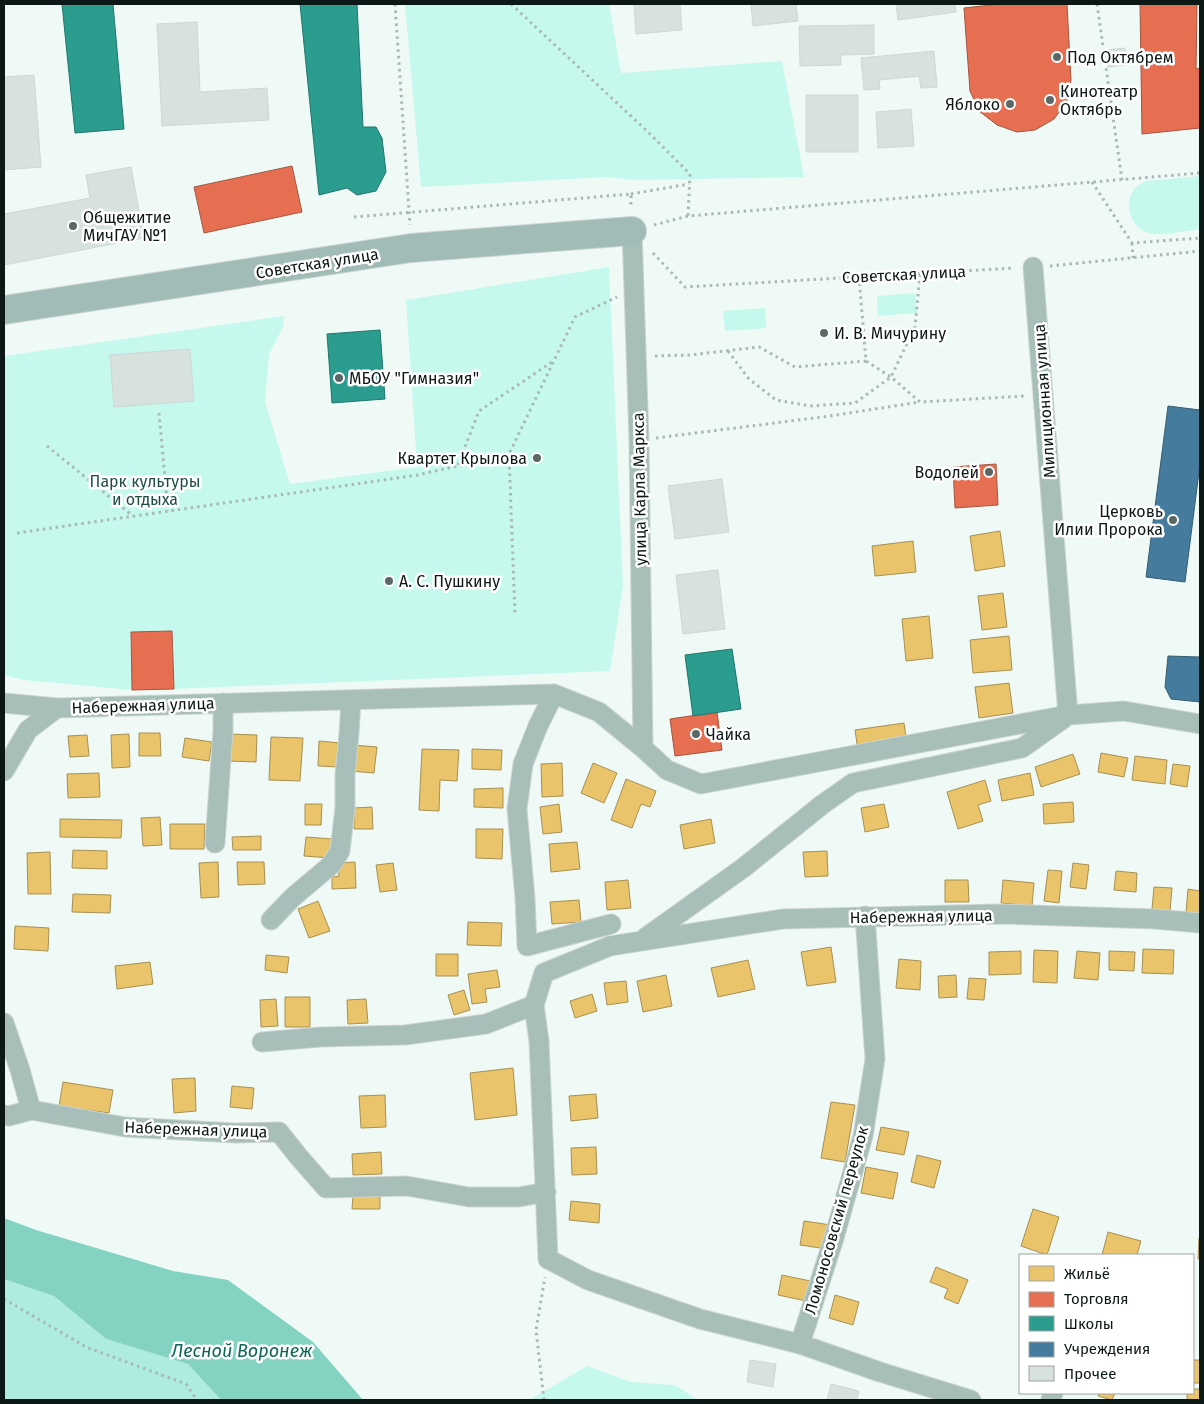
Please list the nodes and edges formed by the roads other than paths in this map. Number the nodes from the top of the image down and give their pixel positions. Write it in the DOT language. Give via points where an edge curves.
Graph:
graph roads {
  1 [pos="632,231"];
  2 [pos="1033,267"];
  3 [pos="4,310"];
  4 [pos="554,694"];
  5 [pos="351,700"];
  6 [pos="4,703"];
  7 [pos="223,703"];
  8 [pos="57,708"];
  9 [pos="1068,715"];
  10 [pos="1200,724"];
  11 [pos="643,748"];
  12 [pos="4,770"];
  13 [pos="215,843"];
  14 [pos="865,916"];
  15 [pos="271,920"];
  16 [pos="1200,923"];
  17 [pos="612,924"];
  18 [pos="643,940"];
  19 [pos="534,1005"];
  20 [pos="4,1023"];
  21 [pos="262,1042"];
  22 [pos="31,1110"];
  23 [pos="4,1115"];
  24 [pos="546,1192"];
  25 [pos="800,1344"];
  26 [pos="971,1400"];
  1 -- 3 [label="main road, Советская улица" via="411,248"];
  1 -- 11 [label="street, улица Карла Маркса"];
  2 -- 9 [label="street, Милиционная улица"];
  4 -- 5 [label="street, Набережная улица"];
  4 -- 11 [label="street, Набережная улица" via="599,712"];
  4 -- 17 [label="street" via="523,764 517,809 527,946"];
  5 -- 7 [label="street, Набережная улица"];
  5 -- 15 [label="street" via="340,851 331,866"];
  6 -- 8 [label="street"];
  7 -- 8 [label="street, Набережная улица"];
  7 -- 13 [label="street, Набережная улица"];
  8 -- 12 [label="street, Набережная улица" via="28,730"];
  9 -- 10 [label="street, Набережная улица" via="1124,711"];
  9 -- 11 [label="street, Набережная улица" via="701,784 666,770"];
  9 -- 18 [label="street, Набережная улица" via="1022,748 853,783"];
  14 -- 16 [label="street, Набережная улица" via="998,914"];
  14 -- 18 [label="street, Набережная улица" via="783,919"];
  14 -- 25 [label="street, Ломоносовский переулок" via="875,1059 863,1136"];
  18 -- 19 [label="street, Набережная улица" via="610,946 544,973"];
  19 -- 21 [label="street" via="486,1024 405,1035"];
  19 -- 24 [label="street, Набережная улица" via="539,1041"];
  20 -- 22 [label="street"];
  22 -- 23 [label="street, Набережная улица"];
  22 -- 24 [label="street, Набережная улица" via="125,1127 279,1132 326,1188 407,1186 469,1197 519,1197"];
  24 -- 25 [label="street, Набережная улица" via="548,1259 588,1280 700,1319"];
  25 -- 26 [label="street"];
}
